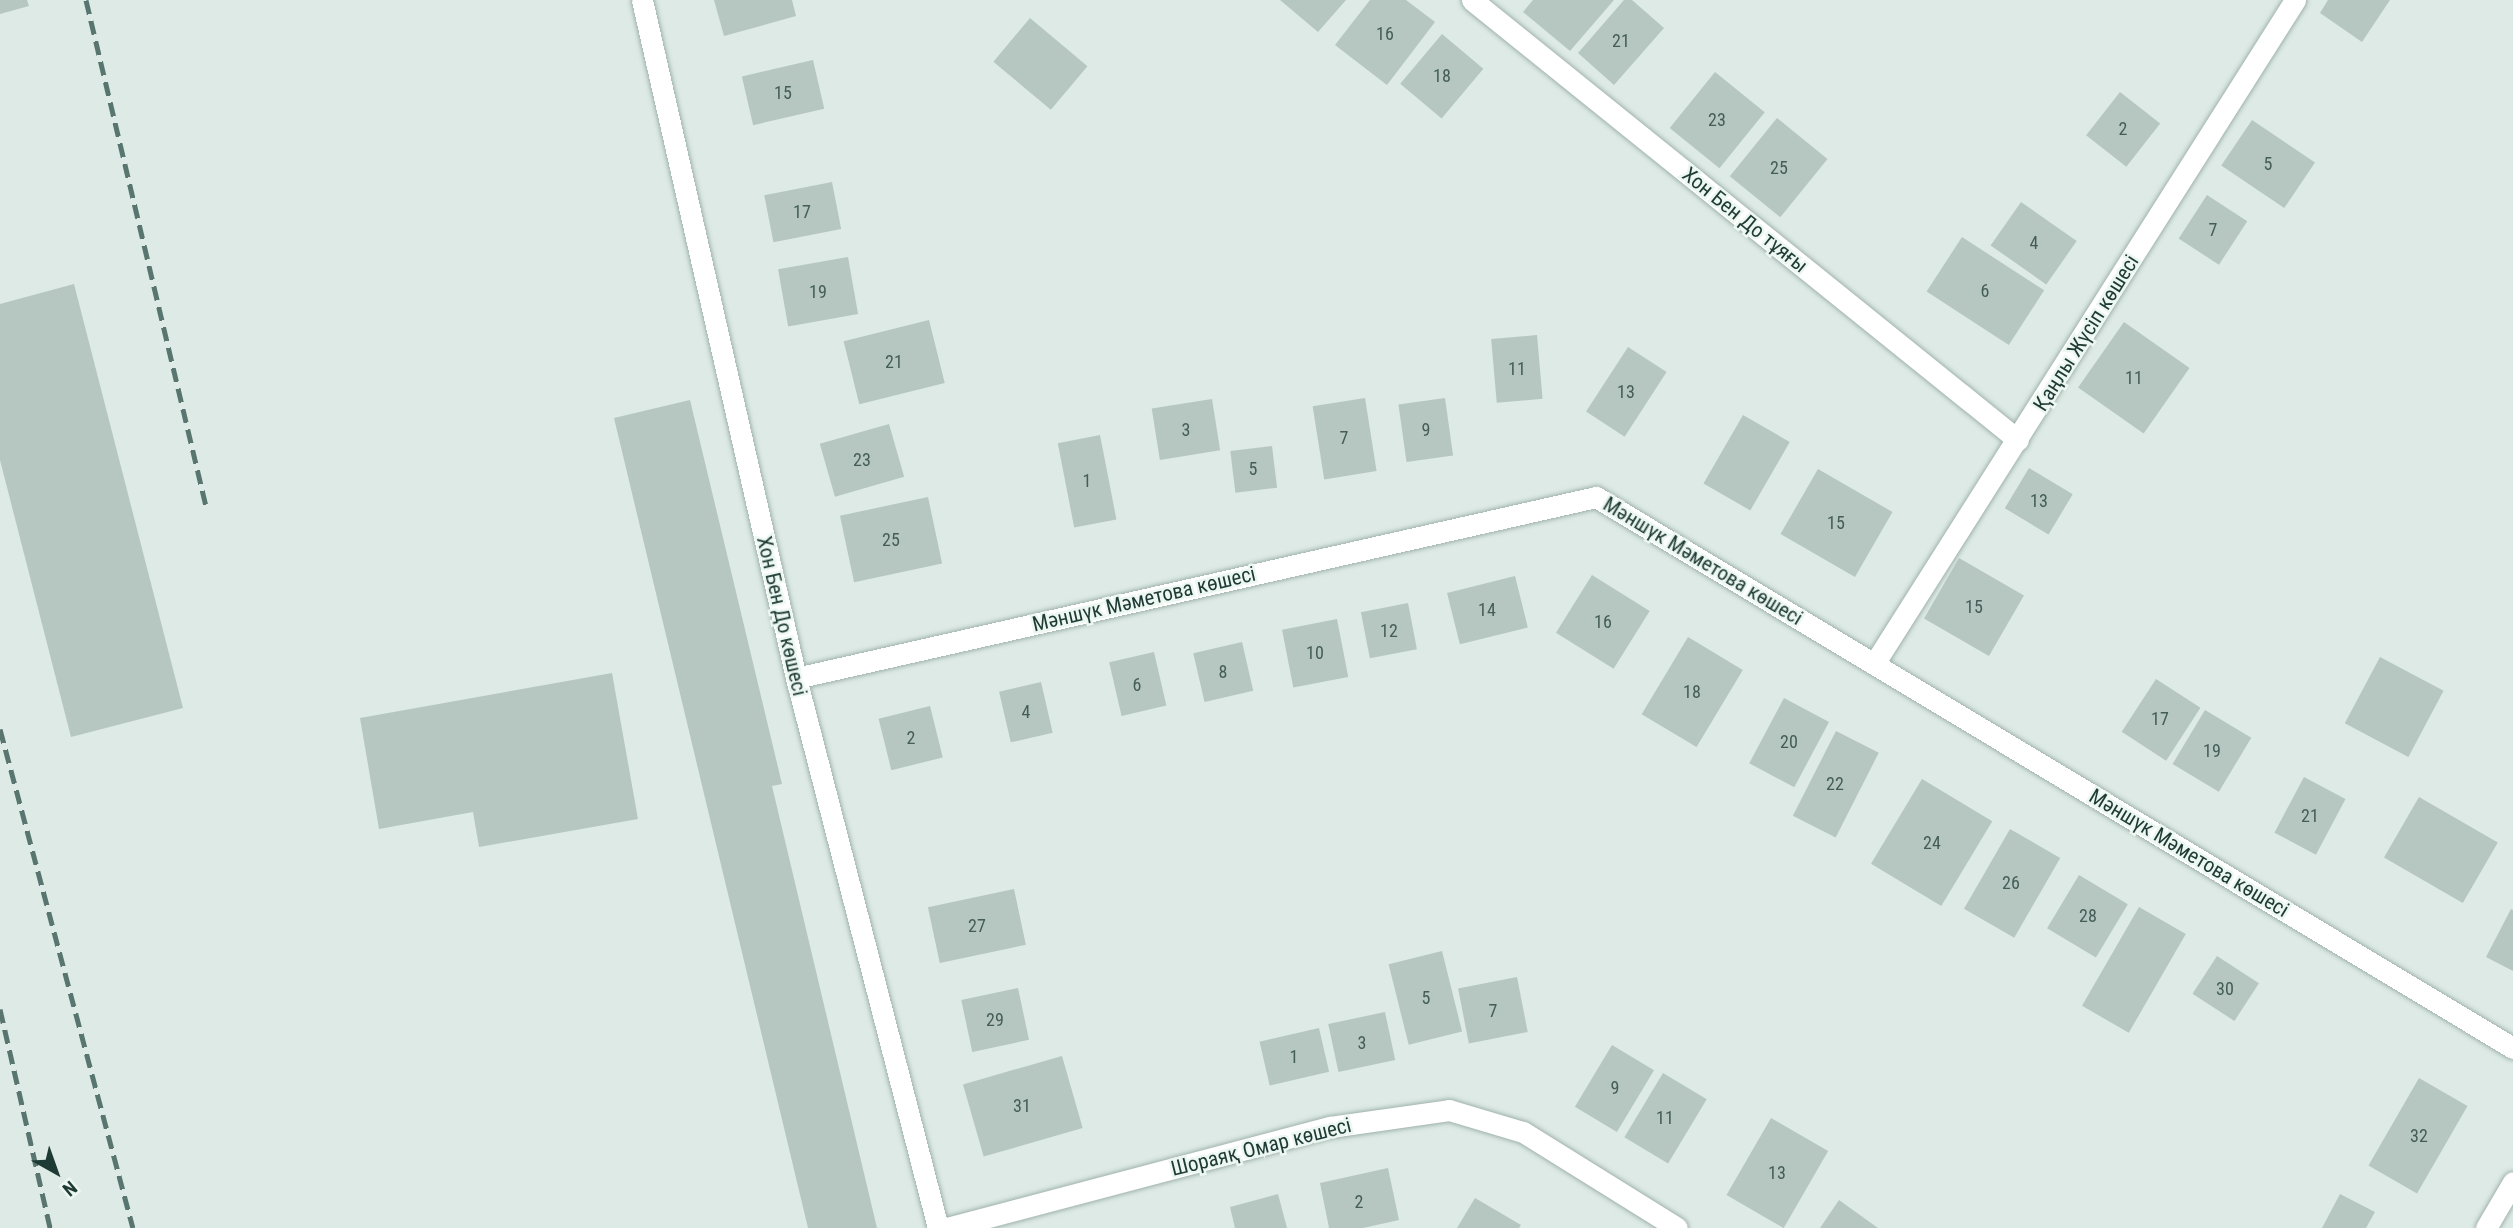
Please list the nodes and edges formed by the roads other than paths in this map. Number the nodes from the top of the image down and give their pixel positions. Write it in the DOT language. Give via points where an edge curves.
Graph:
graph roads {
  1 [pos="642,0"];
  2 [pos="1472,0"];
  3 [pos="2295,0"];
  4 [pos="2018,440"];
  5 [pos="1874,664"];
  6 [pos="796,678"];
  7 [pos="2513,1048"];
  8 [pos="2513,1182"];
  9 [pos="938,1228"];
  10 [pos="947,1228"];
  11 [pos="1677,1228"];
  12 [pos="2486,1228"];
  1 -- 6 [label="street, Хон Бен До көшесі"];
  2 -- 4 [label="street, Хон Бен До тұяғы"];
  3 -- 4 [label="street, Қаңлы Жүсіп көшесі"];
  4 -- 5 [label="street, Қаңлы Жүсіп көшесі"];
  5 -- 6 [label="street, Мәншүк Мәметова көшесі" via="1597,497"];
  5 -- 7 [label="street, Мәншүк Мәметова көшесі"];
  6 -- 9 [label="street, Хон Бен До көшесі"];
  8 -- 12 [label="street"];
  10 -- 11 [label="street, Шораяқ Омар көшесі" via="1330,1126 1449,1110 1523,1132"];
}
